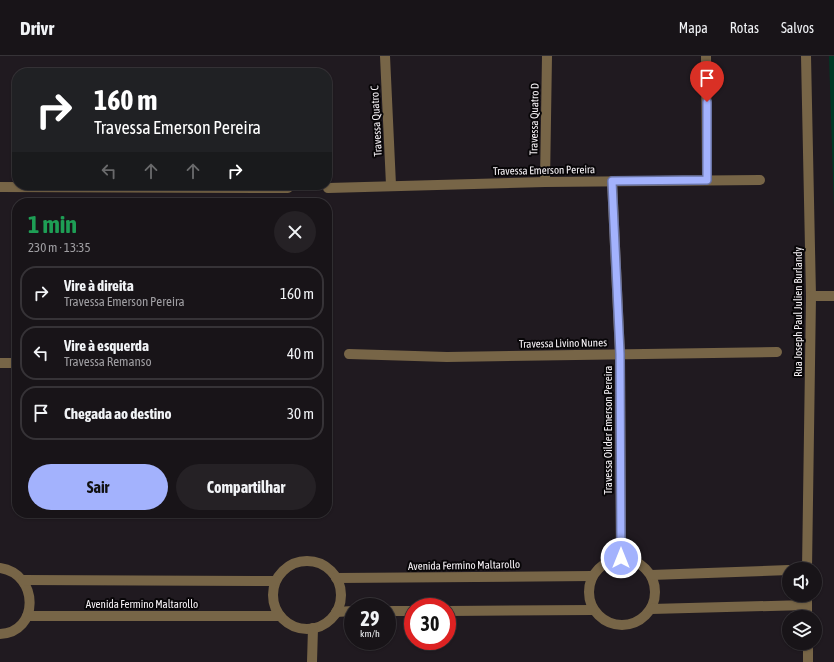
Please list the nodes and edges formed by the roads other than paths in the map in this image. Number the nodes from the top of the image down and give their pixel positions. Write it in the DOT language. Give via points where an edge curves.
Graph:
graph roads {
  1 [pos="385,56"];
  2 [pos="547,56"];
  3 [pos="706,56"];
  4 [pos="806,56"];
  5 [pos="707,180"];
  6 [pos="760,180"];
  7 [pos="612,181"];
  8 [pos="545,182"];
  9 [pos="391,185"];
  10 [pos="0,187"];
  11 [pos="12,187"];
  12 [pos="332,188"];
  13 [pos="811,296"];
  14 [pos="834,296"];
  15 [pos="777,352"];
  16 [pos="349,354"];
  17 [pos="620,354"];
  18 [pos="0,363"];
  19 [pos="12,363"];
  20 [pos="621,558"];
  21 [pos="807,562"];
  22 [pos="0,568"];
  23 [pos="782,570"];
  24 [pos="651,575"];
  25 [pos="592,576"];
  26 [pos="336,578"];
  27 [pos="23,580"];
  28 [pos="276,581"];
  29 [pos="782,601"];
  30 [pos="651,609"];
  31 [pos="593,610"];
  32 [pos="456,611"];
  33 [pos="336,612"];
  34 [pos="344,612"];
  35 [pos="28,616"];
  36 [pos="280,616"];
  37 [pos="313,628"];
  38 [pos="0,634"];
  39 [pos="808,650"];
  40 [pos="312,662"];
  41 [pos="808,662"];
  1 -- 9 [label="street, Travessa Quatro C"];
  2 -- 8 [label="street, Travessa Quatro D"];
  3 -- 5 [label="street"];
  4 -- 13 [label="street, Rua Joseph Paul Julien Burlandy"];
  5 -- 6 [label="street, Travessa Emerson Pereira"];
  5 -- 7 [label="street, Travessa Emerson Pereira"];
  7 -- 8 [label="street, Travessa Emerson Pereira"];
  7 -- 17 [label="street, Travessa Oilder Emerson Pereira"];
  8 -- 9 [label="street, Travessa Emerson Pereira"];
  9 -- 12 [label="street, Travessa Emerson Pereira"];
  10 -- 11 [label="street"];
  13 -- 14 [label="street"];
  13 -- 21 [label="street, Rua Joseph Paul Julien Burlandy"];
  15 -- 17 [label="street, Travessa Livino Nunes"];
  16 -- 17 [label="street, Travessa Livino Nunes" via="447,357"];
  17 -- 20 [label="street, Travessa Oilder Emerson Pereira"];
  18 -- 19 [label="street"];
  20 -- 24 [label="street" via="638,563"];
  20 -- 25 [label="street" via="604,563"];
  22 -- 27 [label="street" via="16,574"];
  23 -- 24 [label="street"];
  24 -- 30 [label="street" via="655,592"];
  25 -- 26 [label="street, Avenida Fermino Maltarollo"];
  25 -- 31 [label="street" via="588,593"];
  26 -- 28 [label="street" via="321,564 305,562 290,566 281,572"];
  26 -- 33 [label="street" via="340,589 340,601"];
  27 -- 28 [label="street, Avenida Fermino Maltarollo"];
  27 -- 35 [label="street" via="30,597"];
  28 -- 36 [label="street" via="273,599"];
  29 -- 30 [label="street"];
  30 -- 31 [label="street" via="633,624 622,626 611,624"];
  31 -- 32 [label="street"];
  33 -- 34 [label="street"];
  33 -- 37 [label="street" via="330,620"];
  35 -- 36 [label="street, Avenida Fermino Maltarollo"];
  35 -- 38 [label="street" via="13,631"];
  36 -- 37 [label="street" via="295,626"];
  37 -- 40 [label="street"];
  39 -- 41 [label="street"];
}
